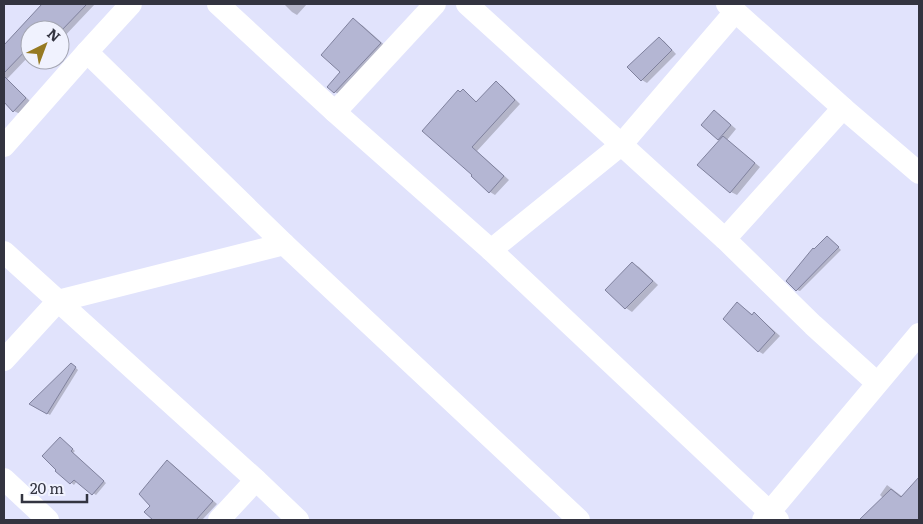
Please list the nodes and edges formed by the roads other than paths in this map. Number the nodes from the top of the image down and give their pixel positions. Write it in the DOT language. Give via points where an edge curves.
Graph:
graph roads {
  1 [pos="131,4"];
  2 [pos="218,4"];
  3 [pos="435,4"];
  4 [pos="467,4"];
  5 [pos="731,8"];
  6 [pos="86,52"];
  7 [pos="843,108"];
  8 [pos="335,112"];
  9 [pos="621,145"];
  10 [pos="4,146"];
  11 [pos="919,173"];
  12 [pos="725,239"];
  13 [pos="284,244"];
  14 [pos="492,250"];
  15 [pos="4,252"];
  16 [pos="58,301"];
  17 [pos="919,334"];
  18 [pos="4,360"];
  19 [pos="877,383"];
  20 [pos="4,479"];
  21 [pos="256,480"];
  22 [pos="770,517"];
  23 [pos="48,520"];
  24 [pos="219,520"];
  25 [pos="298,520"];
  26 [pos="579,520"];
  1 -- 6 [label="street"];
  2 -- 8 [label="street"];
  3 -- 8 [label="street"];
  4 -- 9 [label="street"];
  5 -- 7 [label="street"];
  5 -- 9 [label="street"];
  6 -- 10 [label="street"];
  6 -- 13 [label="street"];
  7 -- 11 [label="street"];
  7 -- 12 [label="street"];
  8 -- 14 [label="street"];
  9 -- 12 [label="street"];
  9 -- 14 [label="street"];
  12 -- 19 [label="street"];
  13 -- 16 [label="street"];
  13 -- 26 [label="street"];
  14 -- 22 [label="street"];
  15 -- 16 [label="street"];
  16 -- 18 [label="street"];
  16 -- 21 [label="street"];
  17 -- 19 [label="street"];
  19 -- 22 [label="street"];
  20 -- 23 [label="street"];
  21 -- 24 [label="street"];
  21 -- 25 [label="street"];
}
